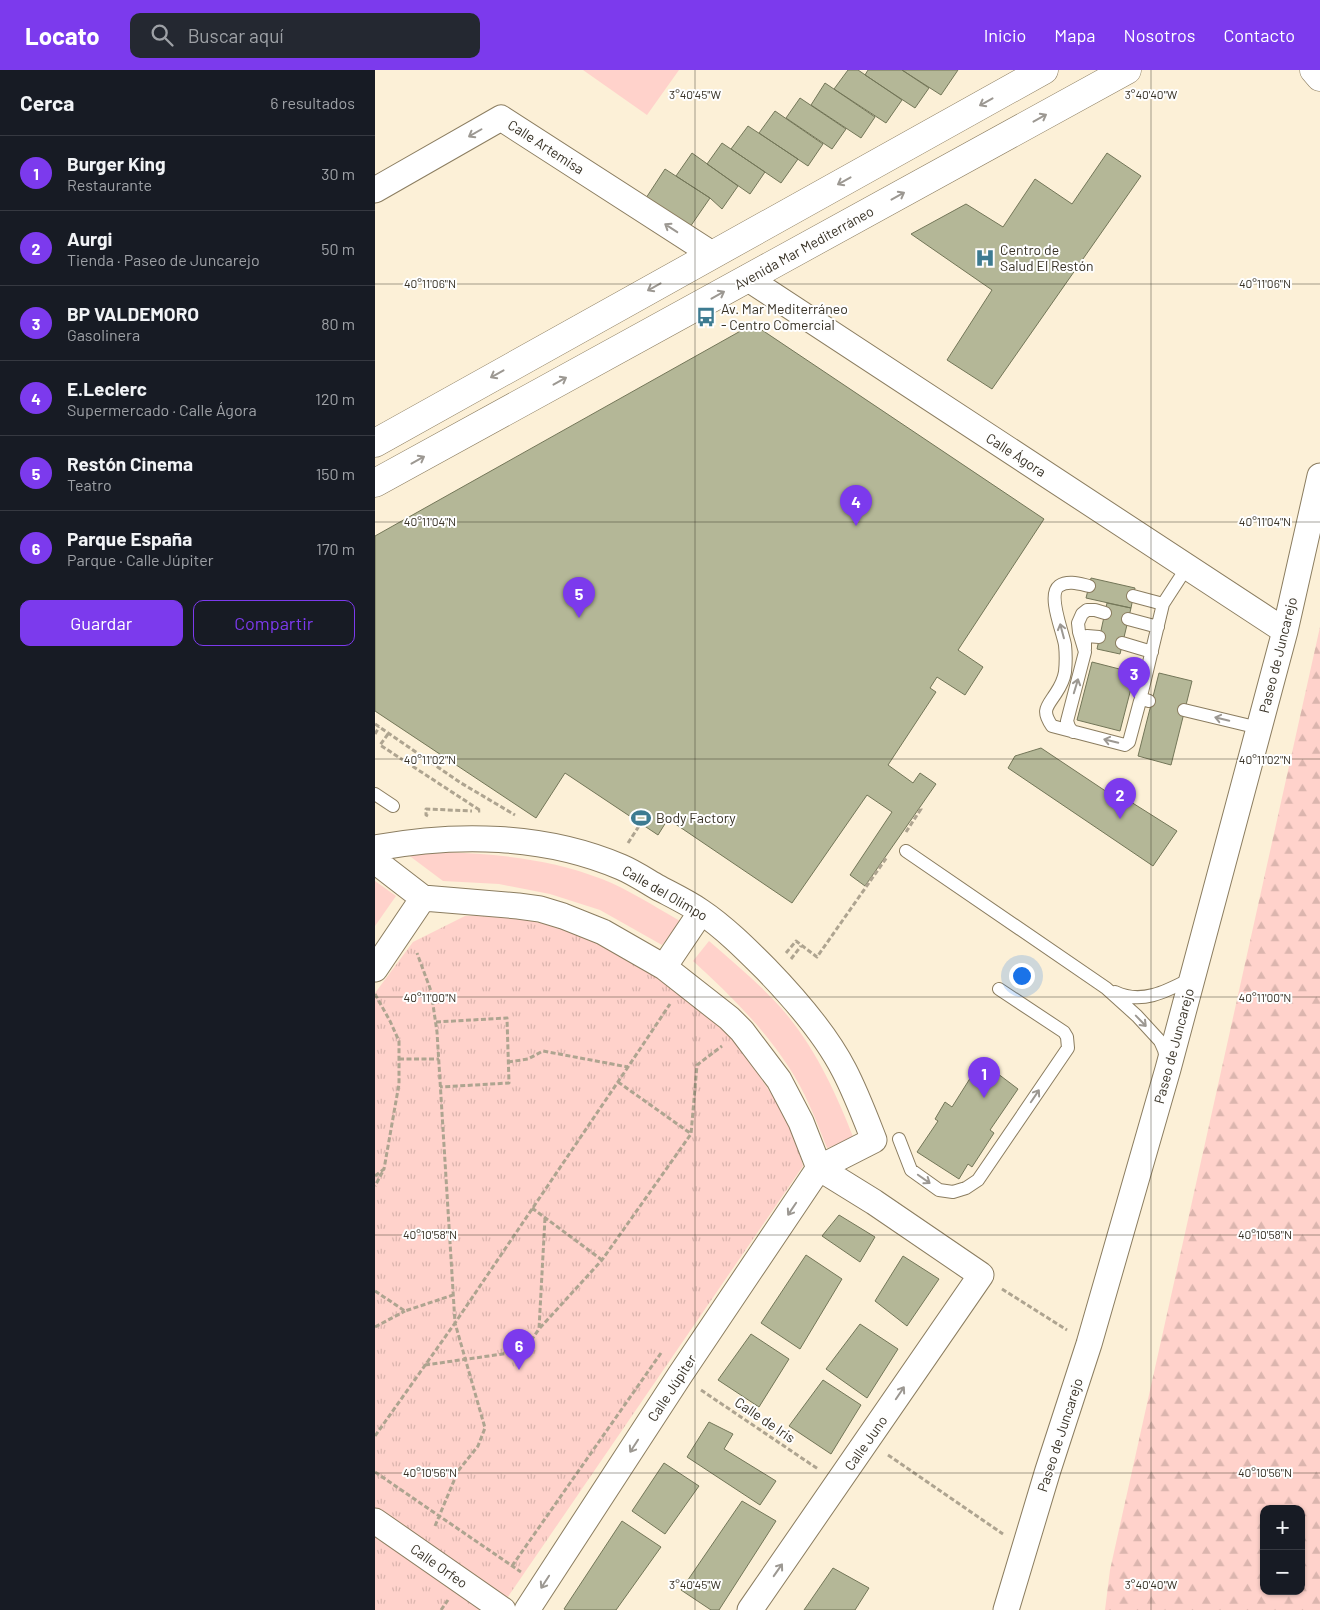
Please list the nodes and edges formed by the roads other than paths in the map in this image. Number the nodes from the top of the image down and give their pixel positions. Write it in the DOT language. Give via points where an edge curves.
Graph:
graph roads {
  1 [pos="1044,70"];
  2 [pos="1127,70"];
  3 [pos="1314,70"];
  4 [pos="1320,76"];
  5 [pos="375,190"];
  6 [pos="712,254"];
  7 [pos="747,278"];
  8 [pos="375,442"];
  9 [pos="1320,476"];
  10 [pos="375,483"];
  11 [pos="1187,567"];
  12 [pos="1089,586"];
  13 [pos="1133,596"];
  14 [pos="1163,604"];
  15 [pos="1105,613"];
  16 [pos="1128,619"];
  17 [pos="1158,627"];
  18 [pos="1285,631"];
  19 [pos="1099,637"];
  20 [pos="1122,643"];
  21 [pos="1085,652"];
  22 [pos="1152,652"];
  23 [pos="1185,710"];
  24 [pos="1259,728"];
  25 [pos="1073,732"];
  26 [pos="375,794"];
  27 [pos="393,806"];
  28 [pos="375,848"];
  29 [pos="906,851"];
  30 [pos="375,861"];
  31 [pos="423,898"];
  32 [pos="701,912"];
  33 [pos="664,967"];
  34 [pos="375,969"];
  35 [pos="1192,978"];
  36 [pos="1106,988"];
  37 [pos="999,989"];
  38 [pos="1168,1069"];
  39 [pos="899,1139"];
  40 [pos="819,1168"];
  41 [pos="375,1521"];
  42 [pos="503,1610"];
  43 [pos="527,1610"];
  44 [pos="750,1610"];
  45 [pos="1006,1610"];
  1 -- 6 [label="street, one-way"];
  7 -- 2 [label="street, Avenida Mar Mediterráneo, one-way"];
  3 -- 4 [label="street"];
  6 -- 5 [label="street, Calle Artemisa, one-way" via="501,118"];
  6 -- 8 [label="street, one-way"];
  10 -- 7 [label="street, Avenida Mar Mediterráneo, one-way"];
  7 -- 11 [label="street, Calle Ágora"];
  9 -- 18 [label="street, Paseo de Juncarejo"];
  11 -- 14 [label="lane"];
  11 -- 18 [label="street, Calle Ágora"];
  25 -- 12 [label="lane, one-way" via="1052,726 1045,711 1065,674 1067,657 1055,598 1056,590 1064,584"];
  13 -- 14 [label="lane"];
  14 -- 17 [label="lane"];
  15 -- 21 [label="lane" via="1087,610 1082,614 1078,623"];
  16 -- 17 [label="lane"];
  17 -- 22 [label="lane"];
  18 -- 24 [label="street, Paseo de Juncarejo"];
  19 -- 21 [label="lane" via="1087,636"];
  20 -- 22 [label="lane"];
  25 -- 21 [label="lane, one-way" via="1067,721"];
  22 -- 25 [label="lane, one-way" via="1141,696 1147,700 1140,701 1129,742 1125,745"];
  24 -- 23 [label="lane, one-way"];
  24 -- 35 [label="street, Paseo de Juncarejo"];
  26 -- 27 [label="lane"];
  28 -- 32 [label="street, Calle del Olimpo" via="445,839 525,842 566,849 622,867"];
  29 -- 36 [label="lane"];
  30 -- 31 [label="street"];
  31 -- 33 [label="street" via="540,909 603,932"];
  31 -- 34 [label="street"];
  32 -- 33 [label="street"];
  32 -- 40 [label="street, Calle del Olimpo" via="778,981 813,1022 844,1070 874,1140"];
  33 -- 40 [label="street" via="742,1031 779,1080 801,1122"];
  35 -- 36 [label="lane" via="1149,997 1122,996"];
  35 -- 38 [label="street, Paseo de Juncarejo"];
  36 -- 38 [label="lane, one-way" via="1160,1042"];
  39 -- 37 [label="lane, one-way" via="911,1170 939,1190 953,1192 966,1188 978,1180 1068,1048 1064,1032"];
  38 -- 45 [label="street, Paseo de Juncarejo" via="1089,1344 1047,1470"];
  40 -- 43 [label="street, Calle Júpiter, one-way"];
  44 -- 40 [label="street, Calle Juno, one-way" via="981,1275"];
  41 -- 42 [label="street, Calle Orfeo"];
}
